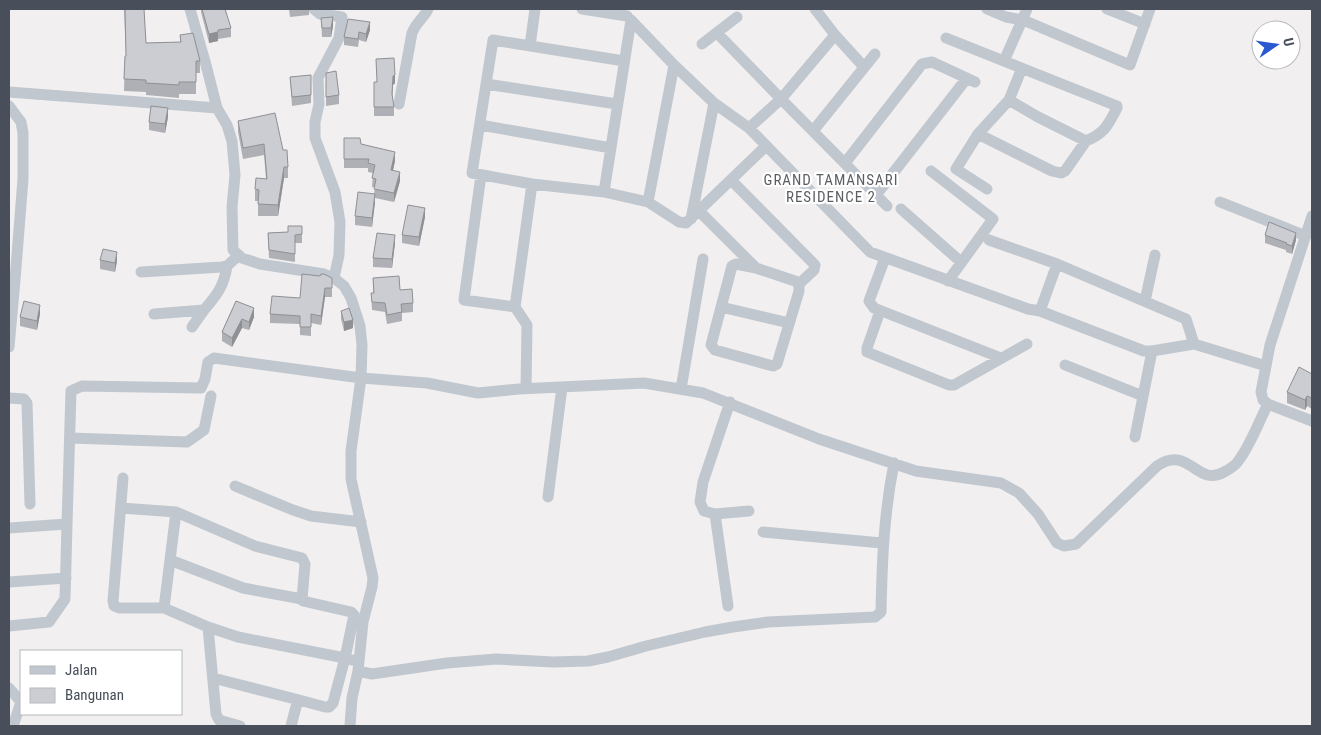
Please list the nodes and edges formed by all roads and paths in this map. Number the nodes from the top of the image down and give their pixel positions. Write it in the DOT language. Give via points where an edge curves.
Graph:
graph roads {
  1 [pos="190,9"];
  2 [pos="314,9"];
  3 [pos="428,9"];
  4 [pos="535,9"];
  5 [pos="582,9"];
  6 [pos="815,9"];
  7 [pos="987,9"];
  8 [pos="1027,9"];
  9 [pos="1107,9"];
  10 [pos="1150,9"];
  11 [pos="627,15"];
  12 [pos="737,17"];
  13 [pos="1023,20"];
  14 [pos="1144,24"];
  15 [pos="716,33"];
  16 [pos="834,35"];
  17 [pos="946,38"];
  18 [pos="702,44"];
  19 [pos="530,46"];
  20 [pos="875,54"];
  21 [pos="624,61"];
  22 [pos="1004,61"];
  23 [pos="674,65"];
  24 [pos="864,67"];
  25 [pos="1022,68"];
  26 [pos="486,84"];
  27 [pos="9,92"];
  28 [pos="781,99"];
  29 [pos="1009,100"];
  30 [pos="714,103"];
  31 [pos="400,104"];
  32 [pos="618,104"];
  33 [pos="9,106"];
  34 [pos="217,108"];
  35 [pos="480,126"];
  36 [pos="749,128"];
  37 [pos="812,131"];
  38 [pos="978,134"];
  39 [pos="1086,141"];
  40 [pos="766,146"];
  41 [pos="611,148"];
  42 [pos="845,163"];
  43 [pos="931,171"];
  44 [pos="481,175"];
  45 [pos="731,180"];
  46 [pos="532,184"];
  47 [pos="987,189"];
  48 [pos="604,192"];
  49 [pos="876,195"];
  50 [pos="648,202"];
  51 [pos="1220,202"];
  52 [pos="888,206"];
  53 [pos="901,209"];
  54 [pos="699,211"];
  55 [pos="1312,216"];
  56 [pos="690,219"];
  57 [pos="1306,236"];
  58 [pos="989,240"];
  59 [pos="1156,255"];
  60 [pos="239,256"];
  61 [pos="885,258"];
  62 [pos="703,259"];
  63 [pos="961,262"];
  64 [pos="1057,264"];
  65 [pos="227,266"];
  66 [pos="756,268"];
  67 [pos="141,272"];
  68 [pos="334,278"];
  69 [pos="12,279"];
  70 [pos="948,280"];
  71 [pos="799,284"];
  72 [pos="1145,301"];
  73 [pos="515,307"];
  74 [pos="721,307"];
  75 [pos="204,310"];
  76 [pos="880,311"];
  77 [pos="1040,311"];
  78 [pos="154,314"];
  79 [pos="789,324"];
  80 [pos="192,327"];
  81 [pos="1027,344"];
  82 [pos="1194,344"];
  83 [pos="9,347"];
  84 [pos="1152,352"];
  85 [pos="1001,358"];
  86 [pos="1065,364"];
  87 [pos="1266,366"];
  88 [pos="361,378"];
  89 [pos="562,387"];
  90 [pos="526,388"];
  91 [pos="681,389"];
  92 [pos="211,396"];
  93 [pos="1143,396"];
  94 [pos="9,398"];
  95 [pos="730,402"];
  96 [pos="1268,404"];
  97 [pos="1312,421"];
  98 [pos="1136,437"];
  99 [pos="70,438"];
  100 [pos="894,463"];
  101 [pos="123,478"];
  102 [pos="235,486"];
  103 [pos="548,497"];
  104 [pos="30,504"];
  105 [pos="121,508"];
  106 [pos="749,511"];
  107 [pos="176,512"];
  108 [pos="715,514"];
  109 [pos="361,522"];
  110 [pos="67,524"];
  111 [pos="9,528"];
  112 [pos="763,532"];
  113 [pos="882,543"];
  114 [pos="170,560"];
  115 [pos="66,578"];
  116 [pos="9,582"];
  117 [pos="302,599"];
  118 [pos="728,606"];
  119 [pos="164,608"];
  120 [pos="9,626"];
  121 [pos="208,627"];
  122 [pos="346,658"];
  123 [pos="358,666"];
  124 [pos="212,678"];
  125 [pos="9,688"];
  126 [pos="299,700"];
  127 [pos="20,701"];
  128 [pos="20,705"];
  129 [pos="13,726"];
  130 [pos="240,726"];
  131 [pos="291,726"];
  132 [pos="350,726"];
  1 -- 34 [label="street"];
  2 -- 68 [label="street" via="320,14 342,17 339,38 318,78 319,104 315,122 316,138 335,192 340,222 340,247"];
  3 -- 31 [label="street" via="412,33"];
  4 -- 19 [label="street"];
  5 -- 11 [label="street"];
  6 -- 16 [label="street"];
  7 -- 13 [label="street"];
  8 -- 13 [label="street"];
  9 -- 14 [label="street"];
  10 -- 14 [label="street"];
  11 -- 21 [label="street"];
  11 -- 23 [label="street"];
  12 -- 15 [label="street"];
  13 -- 14 [label="street" via="1130,65"];
  13 -- 22 [label="street"];
  15 -- 18 [label="street"];
  15 -- 28 [label="street"];
  16 -- 24 [label="street"];
  16 -- 28 [label="street"];
  17 -- 22 [label="street"];
  19 -- 21 [label="street"];
  19 -- 26 [label="street" via="493,40"];
  20 -- 24 [label="street"];
  21 -- 32 [label="street"];
  22 -- 25 [label="street"];
  23 -- 30 [label="street"];
  23 -- 50 [label="street"];
  24 -- 37 [label="street"];
  25 -- 29 [label="street"];
  25 -- 39 [label="street" via="1117,106 1107,127"];
  26 -- 32 [label="street"];
  26 -- 35 [label="street"];
  27 -- 34 [label="street"];
  28 -- 36 [label="street"];
  28 -- 37 [label="street"];
  29 -- 38 [label="street"];
  29 -- 39 [label="street"];
  30 -- 36 [label="street"];
  30 -- 56 [label="street"];
  32 -- 41 [label="street"];
  33 -- 69 [label="street" via="23,129 23,179"];
  34 -- 60 [label="street" via="232,140 235,175 232,240 233,250"];
  35 -- 41 [label="street"];
  35 -- 44 [label="street" via="472,173"];
  36 -- 40 [label="street"];
  37 -- 42 [label="street"];
  38 -- 39 [label="street" via="1061,173 1065,172"];
  38 -- 47 [label="street" via="956,169"];
  40 -- 45 [label="street"];
  40 -- 61 [label="street" via="870,252"];
  41 -- 48 [label="street"];
  42 -- 49 [label="street"];
  42 -- 49 [label="street" via="922,64 932,62 971,80"];
  43 -- 63 [label="street" via="993,219"];
  44 -- 46 [label="street"];
  44 -- 73 [label="street" via="464,300"];
  45 -- 54 [label="street"];
  45 -- 71 [label="street" via="815,265"];
  46 -- 48 [label="street"];
  46 -- 73 [label="street"];
  48 -- 50 [label="street"];
  49 -- 52 [label="street"];
  50 -- 56 [label="street" via="679,222 686,223"];
  51 -- 57 [label="street"];
  53 -- 63 [label="street"];
  54 -- 56 [label="street"];
  54 -- 66 [label="street"];
  55 -- 57 [label="street"];
  57 -- 87 [label="street"];
  58 -- 64 [label="street"];
  59 -- 72 [label="street"];
  60 -- 65 [label="street"];
  60 -- 68 [label="street" via="260,264"];
  61 -- 70 [label="street"];
  61 -- 76 [label="street" via="869,301"];
  62 -- 91 [label="street"];
  63 -- 70 [label="street"];
  64 -- 72 [label="street"];
  64 -- 77 [label="street"];
  65 -- 67 [label="street"];
  65 -- 75 [label="street" via="218,293"];
  66 -- 71 [label="street"];
  66 -- 74 [label="street" via="732,266"];
  68 -- 88 [label="street" via="344,286 358,318 362,345"];
  69 -- 83 [label="street"];
  70 -- 77 [label="street"];
  71 -- 79 [label="street" via="800,291"];
  72 -- 82 [label="street" via="1186,319"];
  73 -- 90 [label="street" via="527,325"];
  74 -- 79 [label="street"];
  74 -- 79 [label="street" via="712,345 715,350 773,366 777,364"];
  75 -- 78 [label="street"];
  75 -- 80 [label="street"];
  76 -- 85 [label="street"];
  76 -- 85 [label="street" via="867,352 949,385"];
  77 -- 84 [label="street"];
  81 -- 85 [label="street"];
  82 -- 84 [label="street"];
  82 -- 87 [label="street"];
  84 -- 93 [label="street"];
  86 -- 93 [label="street"];
  87 -- 96 [label="street" via="1261,392"];
  88 -- 90 [label="street" via="428,383 478,393"];
  88 -- 99 [label="street" via="214,358 208,362 201,388 82,386 71,391"];
  88 -- 109 [label="street" via="350,468"];
  89 -- 90 [label="street"];
  89 -- 91 [label="street" via="644,384"];
  89 -- 103 [label="street"];
  91 -- 95 [label="street"];
  92 -- 99 [label="street" via="204,430 187,442"];
  93 -- 98 [label="street"];
  94 -- 104 [label="street" via="24,399 27,403"];
  95 -- 100 [label="street" via="819,439"];
  95 -- 108 [label="street" via="701,490 700,502 704,511"];
  96 -- 97 [label="street"];
  96 -- 100 [label="street" via="1239,461 1230,468 1208,476 1183,460 1165,460 1076,544 1070,546 1057,543 1038,514 1009,486 916,471"];
  99 -- 110 [label="street"];
  100 -- 113 [label="street"];
  101 -- 105 [label="street"];
  102 -- 109 [label="street" via="311,516"];
  105 -- 107 [label="street"];
  105 -- 119 [label="street" via="114,606"];
  106 -- 108 [label="street"];
  107 -- 114 [label="street"];
  107 -- 117 [label="street" via="255,546 302,558 305,564"];
  108 -- 118 [label="street"];
  109 -- 123 [label="street" via="373,578"];
  110 -- 111 [label="street"];
  110 -- 115 [label="street"];
  112 -- 113 [label="street"];
  113 -- 123 [label="street" via="881,612 875,617 768,622 705,632 588,661 478,660 372,674"];
  114 -- 117 [label="street" via="243,588"];
  114 -- 119 [label="street"];
  115 -- 116 [label="street"];
  115 -- 120 [label="street" via="65,599 48,622"];
  117 -- 122 [label="street" via="354,615"];
  119 -- 121 [label="street"];
  121 -- 122 [label="street" via="238,637"];
  121 -- 124 [label="street"];
  122 -- 123 [label="street"];
  122 -- 126 [label="street" via="333,703 325,707"];
  123 -- 132 [label="street"];
  124 -- 126 [label="street"];
  124 -- 130 [label="street" via="219,720"];
  125 -- 127 [label="street"];
  126 -- 131 [label="street"];
  128 -- 129 [label="street"];
}
